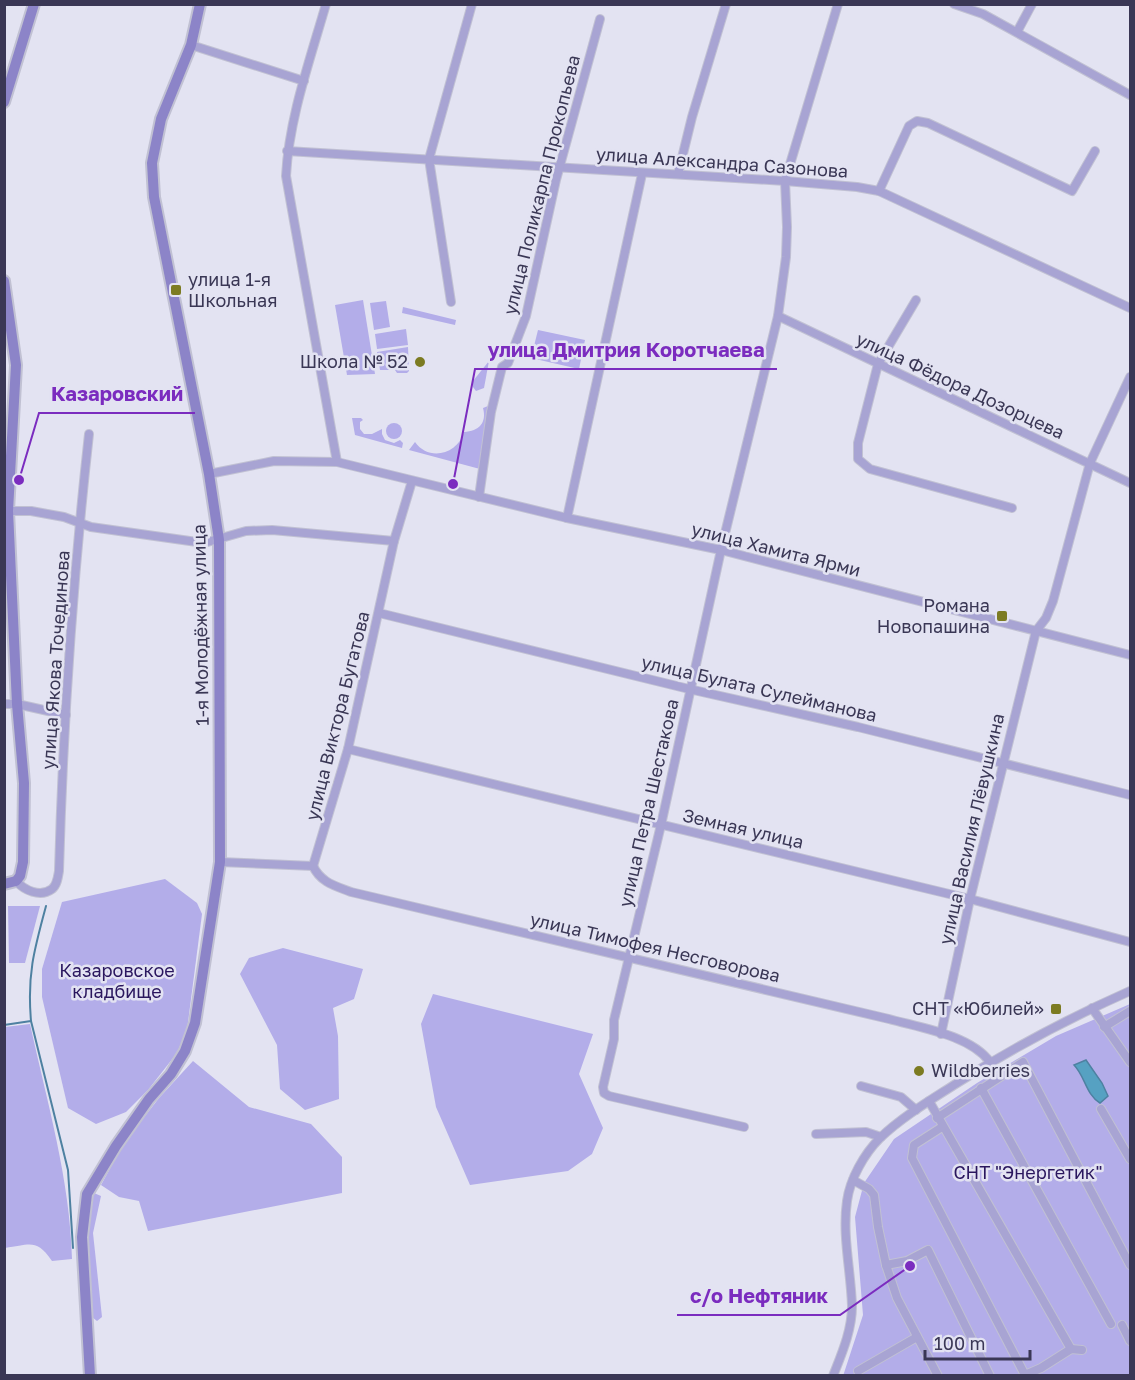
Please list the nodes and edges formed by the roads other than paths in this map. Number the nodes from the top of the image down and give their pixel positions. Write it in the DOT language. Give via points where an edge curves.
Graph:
graph roads {
  1 [pos="34,4"];
  2 [pos="200,4"];
  3 [pos="326,4"];
  4 [pos="472,4"];
  5 [pos="726,4"];
  6 [pos="838,4"];
  7 [pos="954,4"];
  8 [pos="1032,4"];
  9 [pos="600,18"];
  10 [pos="1017,32"];
  11 [pos="191,45"];
  12 [pos="304,81"];
  13 [pos="1131,95"];
  14 [pos="4,102"];
  15 [pos="287,151"];
  16 [pos="1095,151"];
  17 [pos="429,159"];
  18 [pos="560,168"];
  19 [pos="642,174"];
  20 [pos="678,174"];
  21 [pos="785,181"];
  22 [pos="879,191"];
  23 [pos="4,281"];
  24 [pos="6,295"];
  25 [pos="916,300"];
  26 [pos="451,302"];
  27 [pos="1131,308"];
  28 [pos="778,316"];
  29 [pos="878,364"];
  30 [pos="1131,376"];
  31 [pos="89,434"];
  32 [pos="337,462"];
  33 [pos="1090,463"];
  34 [pos="209,474"];
  35 [pos="412,481"];
  36 [pos="1131,483"];
  37 [pos="479,497"];
  38 [pos="1012,508"];
  39 [pos="8,511"];
  40 [pos="567,518"];
  41 [pos="79,524"];
  42 [pos="219,540"];
  43 [pos="394,541"];
  44 [pos="7,542"];
  45 [pos="721,550"];
  46 [pos="380,613"];
  47 [pos="1036,631"];
  48 [pos="1131,655"];
  49 [pos="689,689"];
  50 [pos="4,704"];
  51 [pos="17,704"];
  52 [pos="66,715"];
  53 [pos="348,749"];
  54 [pos="1002,764"];
  55 [pos="1131,795"];
  56 [pos="661,825"];
  57 [pos="219,862"];
  58 [pos="313,866"];
  59 [pos="10,883"];
  60 [pos="970,898"];
  61 [pos="1131,942"];
  62 [pos="629,958"];
  63 [pos="1131,992"];
  64 [pos="1092,1008"];
  65 [pos="1131,1011"];
  66 [pos="1104,1027"];
  67 [pos="941,1034"];
  68 [pos="990,1062"];
  69 [pos="1131,1062"];
  70 [pos="861,1086"];
  71 [pos="981,1088"];
  72 [pos="929,1101"];
  73 [pos="1101,1109"];
  74 [pos="916,1110"];
  75 [pos="937,1118"];
  76 [pos="744,1127"];
  77 [pos="942,1127"];
  78 [pos="816,1134"];
  79 [pos="881,1137"];
  80 [pos="1131,1159"];
  81 [pos="853,1180"];
  82 [pos="886,1265"];
  83 [pos="1131,1265"];
  84 [pos="1111,1324"];
  85 [pos="1122,1324"];
  86 [pos="917,1337"];
  87 [pos="1131,1341"];
  88 [pos="1071,1349"];
  89 [pos="1082,1350"];
  90 [pos="858,1371"];
  91 [pos="90,1376"];
  92 [pos="833,1376"];
  93 [pos="938,1376"];
  94 [pos="990,1376"];
  1 -- 14 [label="street"];
  2 -- 11 [label="street, 1-я Молодёжная улица"];
  3 -- 12 [label="street"];
  4 -- 17 [label="street"];
  5 -- 20 [label="street"];
  6 -- 21 [label="street, улица Петра Шестакова"];
  7 -- 10 [label="street"];
  8 -- 10 [label="street"];
  9 -- 18 [label="street, улица Поликарпа Прокопьева"];
  10 -- 13 [label="street"];
  11 -- 12 [label="street"];
  11 -- 34 [label="street, 1-я Молодёжная улица" via="161,119 152,163 154,197"];
  12 -- 15 [label="street"];
  15 -- 17 [label="street, улица Александра Сазонова"];
  15 -- 32 [label="street" via="286,176 293,221"];
  16 -- 22 [label="street" via="1072,191 917,121 909,126"];
  17 -- 18 [label="street, улица Александра Сазонова"];
  17 -- 26 [label="street"];
  18 -- 19 [label="street, улица Александра Сазонова"];
  18 -- 37 [label="street, улица Поликарпа Прокопьева" via="526,316 508,363 502,367"];
  19 -- 20 [label="street, улица Александра Сазонова"];
  19 -- 40 [label="street"];
  20 -- 21 [label="street, улица Александра Сазонова"];
  21 -- 22 [label="street, улица Александра Сазонова"];
  21 -- 28 [label="street, улица Петра Шестакова" via="786,256"];
  22 -- 27 [label="street, улица Александра Сазонова"];
  23 -- 24 [label="street"];
  24 -- 39 [label="street" via="16,365"];
  25 -- 29 [label="street"];
  28 -- 29 [label="street, улица Фёдора Дозорцева"];
  28 -- 45 [label="street, улица Петра Шестакова"];
  29 -- 33 [label="street, улица Фёдора Дозорцева"];
  29 -- 38 [label="street" via="858,443 858,459 870,469"];
  30 -- 33 [label="street, улица Василия Лёвушкина"];
  31 -- 41 [label="street, улица Якова Точединова"];
  32 -- 34 [label="street, улица Хамита Ярми" via="274,461"];
  32 -- 35 [label="street, улица Хамита Ярми"];
  33 -- 36 [label="street, улица Фёдора Дозорцева"];
  33 -- 47 [label="street, улица Василия Лёвушкина" via="1053,601"];
  34 -- 42 [label="street, 1-я Молодёжная улица"];
  35 -- 37 [label="street, улица Хамита Ярми"];
  35 -- 43 [label="street, улица Виктора Бугатова"];
  37 -- 40 [label="street, улица Хамита Ярми"];
  39 -- 41 [label="street" via="63,516"];
  39 -- 44 [label="street"];
  40 -- 45 [label="street, улица Хамита Ярми"];
  41 -- 42 [label="street" via="204,543"];
  41 -- 52 [label="street, улица Якова Точединова"];
  42 -- 43 [label="street" via="246,531 272,530"];
  42 -- 57 [label="street, 1-я Молодёжная улица"];
  43 -- 46 [label="street, улица Виктора Бугатова"];
  44 -- 51 [label="street"];
  45 -- 47 [label="street, улица Хамита Ярми"];
  45 -- 49 [label="street, улица Петра Шестакова"];
  46 -- 49 [label="street, улица Булата Сулейманова"];
  46 -- 53 [label="street, улица Виктора Бугатова"];
  47 -- 48 [label="street, улица Хамита Ярми"];
  47 -- 54 [label="street, улица Василия Лёвушкина"];
  49 -- 54 [label="street, улица Булата Сулейманова"];
  49 -- 56 [label="street, улица Петра Шестакова"];
  50 -- 51 [label="street"];
  51 -- 52 [label="street"];
  51 -- 59 [label="street" via="24,783 23,851 20,876"];
  52 -- 59 [label="street, улица Якова Точединова" via="56,882 43,892"];
  53 -- 56 [label="street, Земная улица"];
  53 -- 58 [label="street, улица Виктора Бугатова"];
  54 -- 55 [label="street, улица Булата Сулейманова"];
  54 -- 60 [label="street, улица Василия Лёвушкина"];
  56 -- 60 [label="street, Земная улица"];
  56 -- 62 [label="street, улица Петра Шестакова"];
  57 -- 58 [label="street"];
  57 -- 91 [label="street, 1-я Молодёжная улица" via="195,1023 185,1051 116,1146 87,1194 82,1237"];
  58 -- 62 [label="street, улица Тимофея Несговорова" via="329,884 351,892"];
  60 -- 61 [label="street, Земная улица"];
  60 -- 67 [label="street, улица Василия Лёвушкина"];
  62 -- 67 [label="street, улица Тимофея Несговорова"];
  62 -- 76 [label="street, улица Петра Шестакова" via="614,1020 604,1093"];
  63 -- 64 [label="street"];
  64 -- 66 [label="street"];
  64 -- 68 [label="street"];
  65 -- 66 [label="street"];
  66 -- 69 [label="street"];
  67 -- 68 [label="street, улица Тимофея Несговорова" via="981,1050"];
  68 -- 72 [label="street"];
  70 -- 74 [label="street" via="901,1097"];
  71 -- 75 [label="street"];
  71 -- 83 [label="street" via="1023,1062"];
  71 -- 84 [label="street"];
  72 -- 74 [label="street"];
  72 -- 75 [label="street"];
  73 -- 80 [label="street"];
  74 -- 79 [label="street"];
  75 -- 77 [label="street"];
  77 -- 88 [label="street"];
  77 -- 88 [label="street" via="914,1145 912,1158 1025,1375"];
  78 -- 79 [label="street" via="866,1132"];
  79 -- 81 [label="street"];
  81 -- 82 [label="street" via="874,1195"];
  81 -- 92 [label="street" via="846,1220 851,1318"];
  82 -- 86 [label="street"];
  82 -- 94 [label="street" via="908,1261 928,1250"];
  85 -- 87 [label="street"];
  86 -- 90 [label="street"];
  86 -- 93 [label="street"];
  88 -- 89 [label="street"];
}
